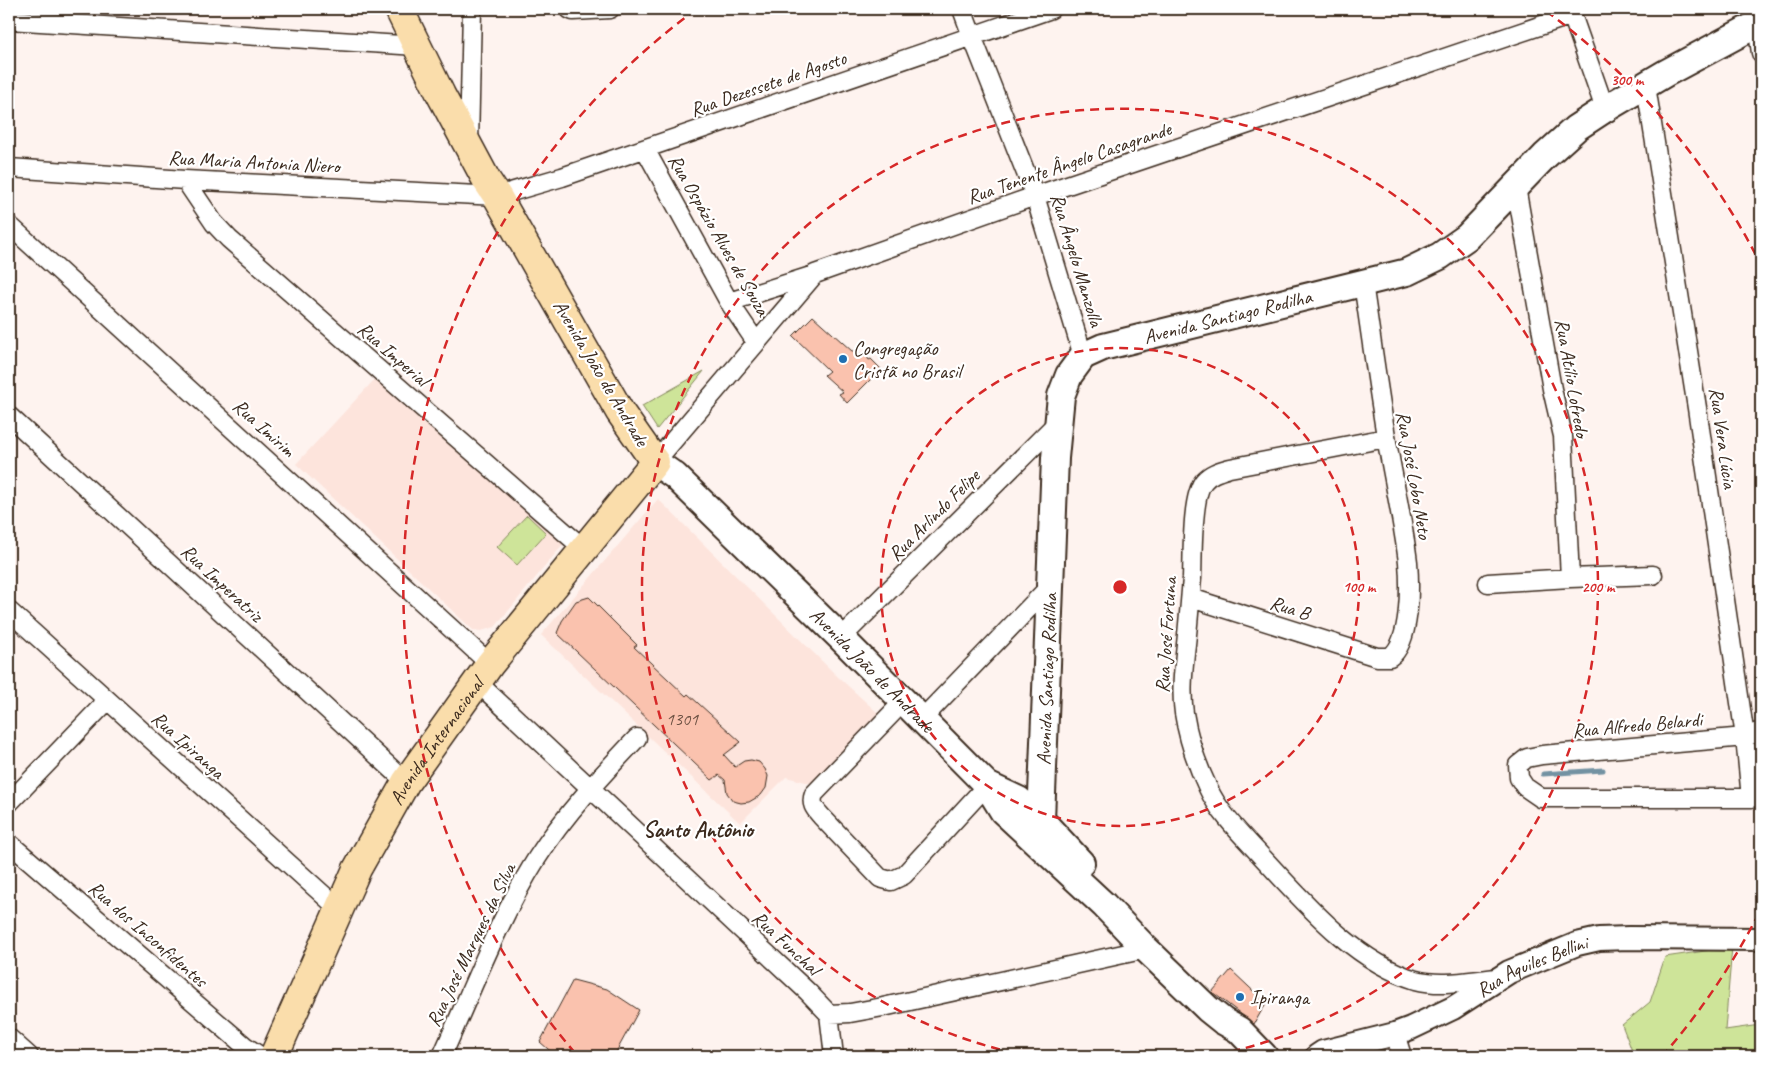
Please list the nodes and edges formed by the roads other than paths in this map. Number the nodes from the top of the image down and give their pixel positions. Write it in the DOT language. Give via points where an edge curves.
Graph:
graph roads {
  1 [pos="399,9"];
  2 [pos="472,9"];
  3 [pos="569,9"];
  4 [pos="610,9"];
  5 [pos="962,9"];
  6 [pos="1051,9"];
  7 [pos="1571,12"];
  8 [pos="9,20"];
  9 [pos="1759,23"];
  10 [pos="972,36"];
  11 [pos="417,46"];
  12 [pos="1761,53"];
  13 [pos="1646,86"];
  14 [pos="1605,109"];
  15 [pos="469,148"];
  16 [pos="645,149"];
  17 [pos="9,168"];
  18 [pos="185,180"];
  19 [pos="1516,187"];
  20 [pos="497,196"];
  21 [pos="1035,196"];
  22 [pos="9,225"];
  23 [pos="815,274"];
  24 [pos="1362,283"];
  25 [pos="729,302"];
  26 [pos="756,342"];
  27 [pos="1083,356"];
  28 [pos="9,416"];
  29 [pos="1058,422"];
  30 [pos="1386,438"];
  31 [pos="655,462"];
  32 [pos="584,549"];
  33 [pos="1653,575"];
  34 [pos="1570,578"];
  35 [pos="1488,583"];
  36 [pos="1051,586"];
  37 [pos="1191,598"];
  38 [pos="9,611"];
  39 [pos="841,638"];
  40 [pos="1377,657"];
  41 [pos="484,673"];
  42 [pos="107,701"];
  43 [pos="913,710"];
  44 [pos="1761,731"];
  45 [pos="1745,737"];
  46 [pos="637,738"];
  47 [pos="406,782"];
  48 [pos="1043,784"];
  49 [pos="590,788"];
  50 [pos="1000,794"];
  51 [pos="1756,797"];
  52 [pos="9,803"];
  53 [pos="1041,820"];
  54 [pos="9,843"];
  55 [pos="1104,905"];
  56 [pos="339,909"];
  57 [pos="1761,939"];
  58 [pos="1146,949"];
  59 [pos="1499,978"];
  60 [pos="829,1014"];
  61 [pos="1223,1021"];
  62 [pos="1395,1034"];
  63 [pos="9,1038"];
  64 [pos="29,1056"];
  65 [pos="260,1056"];
  66 [pos="274,1056"];
  67 [pos="442,1056"];
  68 [pos="834,1056"];
  69 [pos="1242,1056"];
  70 [pos="1264,1056"];
  71 [pos="1316,1056"];
  72 [pos="1402,1056"];
  1 -- 11 [label="main road, Avenida João de Andrade"];
  2 -- 15 [label="street"];
  3 -- 4 [label="street"];
  5 -- 10 [label="street, Rua Ângelo Manzolla"];
  6 -- 10 [label="street, Rua Dezessete de Agosto"];
  7 -- 14 [label="street"];
  7 -- 21 [label="street, Rua Tenente Ângelo Casagrande"];
  8 -- 11 [label="street"];
  9 -- 12 [label="street"];
  9 -- 13 [label="main road, Avenida Santiago Rodilha"];
  10 -- 16 [label="street, Rua Dezessete de Agosto"];
  10 -- 21 [label="street, Rua Ângelo Manzolla"];
  11 -- 15 [label="main road, Avenida João de Andrade"];
  13 -- 14 [label="main road, Avenida Santiago Rodilha"];
  13 -- 45 [label="street, Rua Vera Lúcia"];
  14 -- 19 [label="main road, Avenida Santiago Rodilha" via="1544,156"];
  15 -- 20 [label="main road, Avenida João de Andrade"];
  16 -- 20 [label="street, Rua Dezessete de Agosto"];
  16 -- 25 [label="street, Rua Ospázio Alves de Souza"];
  17 -- 18 [label="street, Rua Maria Antonia Niero"];
  18 -- 20 [label="street, Rua Maria Antonia Niero"];
  18 -- 32 [label="street, Rua Imperial" via="229,239"];
  19 -- 24 [label="main road, Avenida Santiago Rodilha" via="1467,237 1440,256 1407,272"];
  19 -- 34 [label="street, Rua Atílio Lofredo" via="1563,436"];
  20 -- 31 [label="main road, Avenida João de Andrade" via="620,412"];
  21 -- 23 [label="street, Rua Tenente Ângelo Casagrande"];
  21 -- 27 [label="street, Rua Ângelo Manzolla"];
  22 -- 41 [label="street, Rua Imirim"];
  23 -- 25 [label="street"];
  23 -- 26 [label="street, Rua Tenente Ângelo Casagrande"];
  24 -- 27 [label="main road, Avenida Santiago Rodilha" via="1103,347"];
  24 -- 30 [label="street, Rua José Lobo Neto"];
  25 -- 26 [label="street, Rua Ospázio Alves de Souza"];
  26 -- 31 [label="street, Rua Tenente Ângelo Casagrande"];
  27 -- 29 [label="main road, Avenida Santiago Rodilha" via="1061,396"];
  28 -- 47 [label="street, Rua Imperatriz"];
  29 -- 36 [label="main road, Avenida Santiago Rodilha"];
  29 -- 39 [label="street, Rua Arlindo Felipe"];
  30 -- 37 [label="street, Rua José Fortuna" via="1230,468 1207,478 1197,496"];
  30 -- 40 [label="street, Rua José Lobo Neto" via="1408,562 1409,590 1400,646 1390,657"];
  31 -- 32 [label="main road, Avenida Internacional"];
  31 -- 39 [label="main road, Avenida João de Andrade" via="675,476"];
  32 -- 41 [label="main road, Avenida Internacional"];
  33 -- 34 [label="street"];
  34 -- 35 [label="street"];
  36 -- 43 [label="street"];
  36 -- 48 [label="main road, Avenida Santiago Rodilha"];
  37 -- 40 [label="street, Rua B"];
  37 -- 59 [label="street, Rua José Fortuna" via="1182,685 1184,712 1208,789 1228,818 1300,898 1363,953 1416,980 1434,983"];
  38 -- 42 [label="street, Rua Ipiranga"];
  39 -- 43 [label="main road, Avenida João de Andrade"];
  41 -- 47 [label="main road, Avenida Internacional"];
  41 -- 49 [label="street, Rua Funchal"];
  42 -- 52 [label="street"];
  42 -- 56 [label="street, Rua Ipiranga"];
  43 -- 50 [label="main road, Avenida João de Andrade"];
  43 -- 50 [label="street" via="812,799 814,808 880,878 891,881 904,875"];
  44 -- 45 [label="street, Rua Alfredo Belardi"];
  45 -- 51 [label="street, Rua Vera Lúcia"];
  45 -- 51 [label="street, Rua Alfredo Belardi" via="1542,755 1527,758 1518,766 1519,778 1524,787 1541,798"];
  46 -- 49 [label="street, Rua José Marques da Silva"];
  47 -- 56 [label="main road, Avenida Internacional" via="357,869"];
  48 -- 50 [label="main road" via="1028,798"];
  48 -- 53 [label="main road, Avenida Santiago Rodilha"];
  49 -- 60 [label="street, Rua Funchal"];
  49 -- 67 [label="street, Rua José Marques da Silva" via="537,858 506,912"];
  50 -- 53 [label="main road, Avenida João de Andrade"];
  50 -- 55 [label="main road, Avenida João de Andrade" via="1009,817"];
  53 -- 55 [label="main road, Avenida João de Andrade" via="1086,869"];
  54 -- 65 [label="street, Rua dos Inconfidentes"];
  55 -- 58 [label="main road, Avenida João de Andrade"];
  56 -- 66 [label="main road, Avenida Internacional"];
  57 -- 59 [label="street, Rua Aquiles Bellini" via="1599,940 1576,944"];
  58 -- 60 [label="street" via="883,1007"];
  58 -- 61 [label="main road, Avenida João de Andrade"];
  59 -- 62 [label="street, Rua Aquiles Bellini" via="1453,1008"];
  60 -- 68 [label="street"];
  61 -- 69 [label="main road, Avenida João de Andrade"];
  61 -- 70 [label="main road, Avenida João de Andrade" via="1239,1030"];
  62 -- 71 [label="street, Rua Aquiles Bellini"];
  62 -- 72 [label="street"];
  63 -- 64 [label="street"];
}
